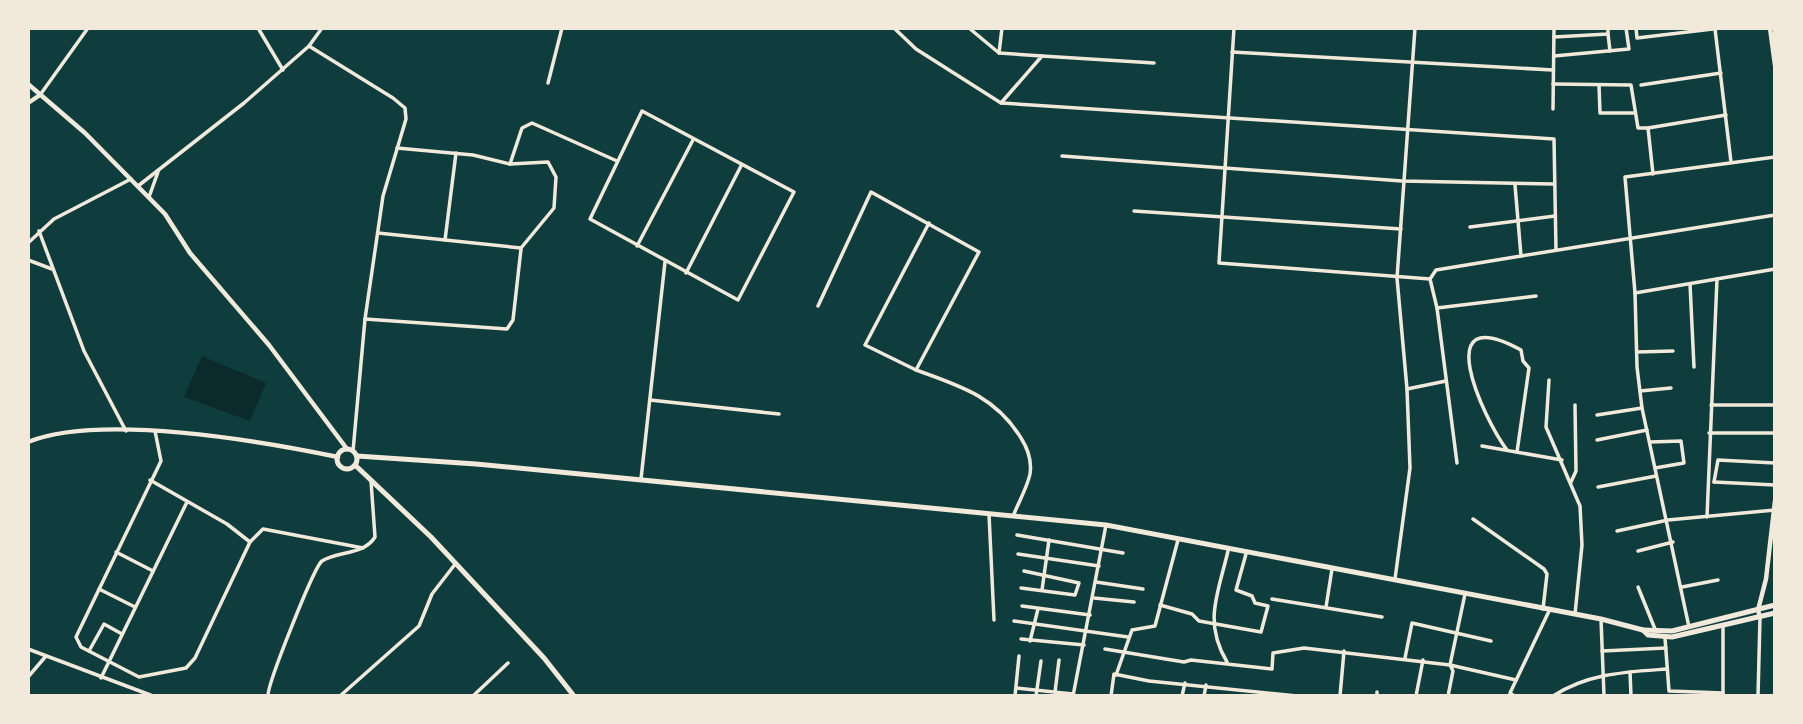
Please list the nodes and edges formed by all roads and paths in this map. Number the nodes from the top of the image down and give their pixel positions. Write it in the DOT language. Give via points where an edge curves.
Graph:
graph roads {
  1 [pos="88,28"];
  2 [pos="258,28"];
  3 [pos="322,28"];
  4 [pos="562,28"];
  5 [pos="894,28"];
  6 [pos="969,28"];
  7 [pos="1002,28"];
  8 [pos="1234,28"];
  9 [pos="1415,28"];
  10 [pos="1555,28"];
  11 [pos="1608,28"];
  12 [pos="1626,28"];
  13 [pos="1636,28"];
  14 [pos="1721,28"];
  15 [pos="1770,28"];
  16 [pos="1715,29"];
  17 [pos="1608,34"];
  18 [pos="1554,37"];
  19 [pos="309,47"];
  20 [pos="1611,51"];
  21 [pos="1232,52"];
  22 [pos="999,53"];
  23 [pos="1042,56"];
  24 [pos="1554,56"];
  25 [pos="1154,63"];
  26 [pos="1412,63"];
  27 [pos="1775,65"];
  28 [pos="282,70"];
  29 [pos="1553,70"];
  30 [pos="1721,73"];
  31 [pos="548,83"];
  32 [pos="1553,84"];
  33 [pos="28,85"];
  34 [pos="1599,85"];
  35 [pos="1641,85"];
  36 [pos="40,95"];
  37 [pos="28,103"];
  38 [pos="1001,103"];
  39 [pos="1553,109"];
  40 [pos="1633,113"];
  41 [pos="1726,115"];
  42 [pos="1227,119"];
  43 [pos="1648,128"];
  44 [pos="1407,130"];
  45 [pos="692,140"];
  46 [pos="397,148"];
  47 [pos="456,153"];
  48 [pos="1062,156"];
  49 [pos="1775,157"];
  50 [pos="617,161"];
  51 [pos="1731,162"];
  52 [pos="510,164"];
  53 [pos="741,165"];
  54 [pos="1225,168"];
  55 [pos="159,170"];
  56 [pos="1653,174"];
  57 [pos="131,178"];
  58 [pos="1402,181"];
  59 [pos="1554,184"];
  60 [pos="1515,185"];
  61 [pos="138,186"];
  62 [pos="149,199"];
  63 [pos="1134,211"];
  64 [pos="1775,215"];
  65 [pos="1555,216"];
  66 [pos="1222,218"];
  67 [pos="1517,220"];
  68 [pos="929,223"];
  69 [pos="1471,227"];
  70 [pos="1401,229"];
  71 [pos="39,231"];
  72 [pos="378,233"];
  73 [pos="1632,236"];
  74 [pos="445,240"];
  75 [pos="28,243"];
  76 [pos="636,247"];
  77 [pos="521,248"];
  78 [pos="1556,250"];
  79 [pos="1521,256"];
  80 [pos="28,260"];
  81 [pos="665,262"];
  82 [pos="53,269"];
  83 [pos="1775,269"];
  84 [pos="686,273"];
  85 [pos="1397,278"];
  86 [pos="1430,279"];
  87 [pos="1717,279"];
  88 [pos="1690,284"];
  89 [pos="1634,293"];
  90 [pos="1536,296"];
  91 [pos="818,306"];
  92 [pos="1437,307"];
  93 [pos="365,318"];
  94 [pos="1673,351"];
  95 [pos="1636,352"];
  96 [pos="1694,367"];
  97 [pos="916,370"];
  98 [pos="1549,380"];
  99 [pos="1446,381"];
  100 [pos="1671,388"];
  101 [pos="1407,389"];
  102 [pos="1640,391"];
  103 [pos="650,400"];
  104 [pos="1575,405"];
  105 [pos="1710,405"];
  106 [pos="1775,405"];
  107 [pos="1643,408"];
  108 [pos="779,414"];
  109 [pos="1597,415"];
  110 [pos="1647,430"];
  111 [pos="155,431"];
  112 [pos="126,432"];
  113 [pos="1709,433"];
  114 [pos="1775,433"];
  115 [pos="1597,440"];
  116 [pos="28,442"];
  117 [pos="1650,442"];
  118 [pos="1482,446"];
  119 [pos="1507,450"];
  120 [pos="352,452"];
  121 [pos="1517,452"];
  122 [pos="338,457"];
  123 [pos="1562,460"];
  124 [pos="1457,463"];
  125 [pos="1775,463"];
  126 [pos="355,465"];
  127 [pos="1655,468"];
  128 [pos="1657,476"];
  129 [pos="150,480"];
  130 [pos="371,481"];
  131 [pos="640,481"];
  132 [pos="1571,482"];
  133 [pos="1707,482"];
  134 [pos="1714,482"];
  135 [pos="1775,485"];
  136 [pos="1598,487"];
  137 [pos="1775,501"];
  138 [pos="187,502"];
  139 [pos="1774,510"];
  140 [pos="989,512"];
  141 [pos="1014,514"];
  142 [pos="1707,517"];
  143 [pos="1473,519"];
  144 [pos="1668,520"];
  145 [pos="1106,526"];
  146 [pos="1617,531"];
  147 [pos="1017,535"];
  148 [pos="1049,540"];
  149 [pos="1178,540"];
  150 [pos="250,542"];
  151 [pos="1673,542"];
  152 [pos="363,548"];
  153 [pos="1102,550"];
  154 [pos="1228,551"];
  155 [pos="1638,551"];
  156 [pos="116,552"];
  157 [pos="1124,553"];
  158 [pos="1018,554"];
  159 [pos="1246,554"];
  160 [pos="1048,558"];
  161 [pos="456,563"];
  162 [pos="1099,566"];
  163 [pos="1332,569"];
  164 [pos="153,571"];
  165 [pos="1024,571"];
  166 [pos="1046,573"];
  167 [pos="1718,580"];
  168 [pos="1096,582"];
  169 [pos="1395,582"];
  170 [pos="1021,587"];
  171 [pos="1638,587"];
  172 [pos="1684,587"];
  173 [pos="99,589"];
  174 [pos="1143,589"];
  175 [pos="1042,590"];
  176 [pos="1465,594"];
  177 [pos="1094,598"];
  178 [pos="1272,599"];
  179 [pos="1134,602"];
  180 [pos="1160,605"];
  181 [pos="1775,605"];
  182 [pos="1021,606"];
  183 [pos="135,607"];
  184 [pos="1326,607"];
  185 [pos="1038,609"];
  186 [pos="1547,609"];
  187 [pos="1758,610"];
  188 [pos="1775,613"];
  189 [pos="1575,614"];
  190 [pos="1090,615"];
  191 [pos="1760,617"];
  192 [pos="1382,618"];
  193 [pos="1601,619"];
  194 [pos="993,620"];
  195 [pos="1014,621"];
  196 [pos="1036,623"];
  197 [pos="1212,624"];
  198 [pos="1689,627"];
  199 [pos="1723,627"];
  200 [pos="1087,629"];
  201 [pos="1655,629"];
  202 [pos="1643,630"];
  203 [pos="1456,633"];
  204 [pos="122,634"];
  205 [pos="1128,637"];
  206 [pos="1665,638"];
  207 [pos="1021,639"];
  208 [pos="1030,641"];
  209 [pos="1491,641"];
  210 [pos="1084,645"];
  211 [pos="1666,648"];
  212 [pos="28,649"];
  213 [pos="1105,649"];
  214 [pos="89,651"];
  215 [pos="1344,651"];
  216 [pos="1602,651"];
  217 [pos="1123,652"];
  218 [pos="46,656"];
  219 [pos="1019,656"];
  220 [pos="1405,658"];
  221 [pos="1059,660"];
  222 [pos="1423,660"];
  223 [pos="1041,661"];
  224 [pos="108,662"];
  225 [pos="508,663"];
  226 [pos="1228,664"];
  227 [pos="1450,665"];
  228 [pos="1667,669"];
  229 [pos="1630,672"];
  230 [pos="1603,674"];
  231 [pos="1116,675"];
  232 [pos="28,677"];
  233 [pos="101,678"];
  234 [pos="1516,680"];
  235 [pos="1185,683"];
  236 [pos="1206,685"];
  237 [pos="1016,688"];
  238 [pos="1037,690"];
  239 [pos="1055,692"];
  240 [pos="1723,694"];
  241 [pos="1073,695"];
  242 [pos="1511,695"];
  243 [pos="153,696"];
  244 [pos="268,696"];
  245 [pos="340,696"];
  246 [pos="472,696"];
  247 [pos="574,696"];
  248 [pos="1015,696"];
  249 [pos="1036,696"];
  250 [pos="1111,696"];
  251 [pos="1182,696"];
  252 [pos="1204,696"];
  253 [pos="1297,696"];
  254 [pos="1340,696"];
  255 [pos="1416,696"];
  256 [pos="1448,696"];
  257 [pos="1553,696"];
  258 [pos="1604,696"];
  259 [pos="1631,696"];
  260 [pos="1758,696"];
  1 -- 36 [label="street"];
  2 -- 28 [label="street"];
  3 -- 19 [label="street"];
  4 -- 31 [label="street"];
  5 -- 38 [label="street" via="916,49"];
  6 -- 22 [label="street"];
  7 -- 22 [label="street"];
  8 -- 21 [label="street"];
  9 -- 26 [label="street"];
  10 -- 18 [label="street"];
  11 -- 17 [label="street"];
  12 -- 20 [label="street" via="1629,49"];
  13 -- 16 [label="street" via="1637,37"];
  14 -- 16 [label="street"];
  15 -- 27 [label="street"];
  16 -- 30 [label="street"];
  17 -- 18 [label="street"];
  17 -- 20 [label="street"];
  18 -- 24 [label="street"];
  19 -- 28 [label="street"];
  19 -- 46 [label="street" via="400,102 406,113"];
  20 -- 24 [label="street"];
  21 -- 26 [label="street"];
  21 -- 42 [label="street"];
  22 -- 23 [label="street"];
  23 -- 25 [label="street"];
  23 -- 38 [label="street"];
  24 -- 29 [label="street"];
  26 -- 29 [label="street"];
  26 -- 44 [label="street"];
  28 -- 55 [label="street"];
  29 -- 32 [label="street"];
  30 -- 35 [label="street"];
  30 -- 41 [label="street"];
  32 -- 34 [label="street"];
  32 -- 39 [label="street"];
  33 -- 36 [label="street"];
  34 -- 40 [label="street" via="1631,85"];
  34 -- 40 [label="street" via="1600,113"];
  36 -- 37 [label="street"];
  36 -- 57 [label="street"];
  38 -- 42 [label="street"];
  40 -- 43 [label="street" via="1638,128"];
  41 -- 43 [label="street"];
  41 -- 51 [label="street"];
  42 -- 44 [label="street"];
  42 -- 54 [label="street"];
  43 -- 56 [label="street"];
  44 -- 58 [label="street"];
  44 -- 59 [label="street" via="1554,139"];
  45 -- 50 [label="street" via="642,111"];
  45 -- 53 [label="street"];
  45 -- 76 [label="street"];
  46 -- 47 [label="street"];
  46 -- 72 [label="street"];
  47 -- 52 [label="street"];
  47 -- 74 [label="street"];
  48 -- 54 [label="street"];
  49 -- 51 [label="street"];
  50 -- 52 [label="street" via="532,123 522,128"];
  50 -- 76 [label="street" via="590,219"];
  51 -- 56 [label="street"];
  52 -- 77 [label="street" via="548,162 556,177 554,208"];
  53 -- 84 [label="street"];
  53 -- 84 [label="street" via="794,192 738,300"];
  54 -- 58 [label="street"];
  54 -- 66 [label="street"];
  55 -- 61 [label="street"];
  55 -- 62 [label="street"];
  56 -- 73 [label="street" via="1625,177"];
  57 -- 61 [label="street"];
  57 -- 71 [label="street"];
  58 -- 60 [label="street"];
  58 -- 70 [label="street"];
  59 -- 60 [label="street"];
  59 -- 65 [label="street"];
  60 -- 67 [label="street"];
  61 -- 62 [label="street"];
  62 -- 120 [label="street"];
  63 -- 66 [label="street"];
  64 -- 73 [label="street"];
  65 -- 67 [label="street"];
  65 -- 78 [label="street"];
  66 -- 70 [label="street"];
  66 -- 85 [label="street" via="1219,263"];
  67 -- 69 [label="street"];
  67 -- 79 [label="street"];
  68 -- 91 [label="street" via="871,192"];
  68 -- 97 [label="street" via="979,252"];
  68 -- 97 [label="street" via="865,345"];
  70 -- 85 [label="street"];
  71 -- 75 [label="street"];
  71 -- 82 [label="street"];
  72 -- 74 [label="street"];
  72 -- 93 [label="street"];
  73 -- 78 [label="street"];
  73 -- 89 [label="street"];
  74 -- 77 [label="street"];
  76 -- 81 [label="street"];
  77 -- 93 [label="street" via="513,320 507,329"];
  78 -- 79 [label="street"];
  79 -- 86 [label="street" via="1436,270"];
  80 -- 82 [label="street"];
  81 -- 84 [label="street"];
  81 -- 103 [label="street"];
  82 -- 112 [label="street" via="84,351"];
  83 -- 87 [label="street"];
  85 -- 86 [label="street"];
  85 -- 101 [label="street"];
  86 -- 92 [label="street"];
  87 -- 88 [label="street"];
  87 -- 105 [label="street"];
  88 -- 89 [label="street"];
  88 -- 96 [label="street"];
  89 -- 95 [label="street"];
  90 -- 92 [label="street"];
  92 -- 99 [label="street"];
  93 -- 120 [label="street"];
  94 -- 95 [label="street"];
  95 -- 102 [label="street"];
  97 -- 141 [label="street" via="988,401 1003,411 1015,428 1030,460 1030,474"];
  98 -- 123 [label="street" via="1545,422"];
  99 -- 101 [label="street"];
  99 -- 124 [label="street"];
  100 -- 102 [label="street"];
  101 -- 169 [label="street" via="1410,468"];
  102 -- 107 [label="street"];
  103 -- 108 [label="street"];
  103 -- 131 [label="street"];
  104 -- 132 [label="street" via="1576,471"];
  105 -- 106 [label="street"];
  105 -- 113 [label="street"];
  107 -- 109 [label="street"];
  107 -- 110 [label="street"];
  110 -- 115 [label="street"];
  110 -- 117 [label="street"];
  111 -- 112 [label="street"];
  111 -- 122 [label="street" via="267,443"];
  111 -- 129 [label="street" via="161,457"];
  112 -- 116 [label="street" via="82,431"];
  113 -- 114 [label="street"];
  113 -- 133 [label="street"];
  117 -- 127 [label="street"];
  117 -- 127 [label="street" via="1681,440 1684,463"];
  118 -- 119 [label="street"];
  119 -- 121 [label="street"];
  119 -- 121 [label="street" via="1479,402 1469,373 1471,345 1486,339 1521,350 1522,361 1530,370"];
  120 -- 122 [label="main road"];
  120 -- 126 [label="main road"];
  120 -- 131 [label="main road"];
  121 -- 123 [label="street"];
  122 -- 126 [label="main road" via="344,468"];
  123 -- 132 [label="street"];
  125 -- 134 [label="street" via="1718,460"];
  126 -- 130 [label="main road"];
  127 -- 128 [label="street"];
  128 -- 136 [label="street"];
  128 -- 144 [label="street"];
  129 -- 138 [label="street"];
  129 -- 156 [label="street"];
  130 -- 152 [label="street" via="375,537"];
  130 -- 161 [label="main road"];
  131 -- 140 [label="main road"];
  132 -- 189 [label="street" via="1580,506 1582,545"];
  133 -- 134 [label="street"];
  133 -- 142 [label="street"];
  134 -- 135 [label="street"];
  137 -- 139 [label="street"];
  138 -- 150 [label="street"];
  138 -- 164 [label="street"];
  139 -- 142 [label="street"];
  139 -- 187 [label="street"];
  140 -- 141 [label="main road"];
  140 -- 194 [label="street"];
  141 -- 145 [label="main road"];
  142 -- 144 [label="street"];
  143 -- 186 [label="street" via="1544,569"];
  144 -- 146 [label="street"];
  144 -- 151 [label="street"];
  145 -- 149 [label="main road"];
  145 -- 153 [label="street"];
  147 -- 148 [label="street"];
  148 -- 153 [label="street"];
  148 -- 160 [label="street"];
  149 -- 154 [label="main road"];
  149 -- 180 [label="street"];
  150 -- 152 [label="street" via="270,529"];
  150 -- 224 [label="street" via="195,659 186,668 139,677"];
  151 -- 155 [label="street"];
  151 -- 172 [label="street"];
  152 -- 244 [label="street" via="322,561 314,569 268,682"];
  153 -- 157 [label="street"];
  153 -- 162 [label="street"];
  154 -- 159 [label="main road"];
  154 -- 197 [label="street"];
  156 -- 164 [label="street"];
  156 -- 173 [label="street"];
  158 -- 160 [label="street"];
  159 -- 163 [label="main road"];
  159 -- 197 [label="street" via="1236,590 1268,606 1261,632"];
  160 -- 162 [label="street"];
  160 -- 166 [label="street"];
  161 -- 245 [label="street" via="432,594 419,626"];
  161 -- 247 [label="main road"];
  162 -- 168 [label="street"];
  163 -- 169 [label="main road"];
  163 -- 184 [label="street"];
  164 -- 183 [label="street"];
  165 -- 166 [label="street"];
  166 -- 175 [label="street"];
  166 -- 175 [label="street" via="1078,581 1077,594"];
  167 -- 172 [label="street"];
  168 -- 174 [label="street"];
  168 -- 177 [label="street"];
  169 -- 176 [label="main road"];
  170 -- 175 [label="street"];
  171 -- 201 [label="street"];
  172 -- 198 [label="street"];
  173 -- 183 [label="street"];
  173 -- 214 [label="street" via="76,638 78,645"];
  176 -- 186 [label="main road"];
  176 -- 203 [label="street"];
  177 -- 179 [label="street"];
  177 -- 190 [label="street"];
  178 -- 184 [label="street"];
  180 -- 197 [label="street"];
  180 -- 205 [label="street" via="1155,626 1132,630"];
  181 -- 187 [label="main road"];
  182 -- 185 [label="street"];
  183 -- 204 [label="street"];
  184 -- 192 [label="street"];
  185 -- 190 [label="street"];
  185 -- 196 [label="street"];
  186 -- 189 [label="main road"];
  186 -- 234 [label="street" via="1531,656"];
  187 -- 191 [label="street"];
  187 -- 198 [label="main road"];
  188 -- 191 [label="main road"];
  189 -- 193 [label="main road"];
  190 -- 200 [label="street"];
  191 -- 199 [label="main road"];
  191 -- 260 [label="street"];
  193 -- 202 [label="main road"];
  193 -- 216 [label="street"];
  195 -- 196 [label="street"];
  196 -- 200 [label="street"];
  196 -- 208 [label="street"];
  197 -- 226 [label="street"];
  198 -- 201 [label="main road"];
  199 -- 206 [label="main road"];
  199 -- 240 [label="street"];
  200 -- 205 [label="street"];
  200 -- 210 [label="street"];
  201 -- 202 [label="main road"];
  202 -- 206 [label="main road"];
  203 -- 209 [label="street"];
  203 -- 220 [label="street" via="1412,623"];
  203 -- 227 [label="street"];
  204 -- 214 [label="street" via="104,624"];
  204 -- 224 [label="street"];
  205 -- 217 [label="street"];
  206 -- 211 [label="street"];
  207 -- 208 [label="street"];
  208 -- 210 [label="street"];
  210 -- 241 [label="street"];
  211 -- 216 [label="street"];
  211 -- 228 [label="street"];
  212 -- 218 [label="street"];
  213 -- 217 [label="street"];
  214 -- 224 [label="street"];
  215 -- 220 [label="street"];
  215 -- 226 [label="street" via="1288,649 1273,653 1272,668"];
  215 -- 254 [label="street"];
  216 -- 230 [label="street"];
  217 -- 226 [label="street" via="1184,663"];
  217 -- 231 [label="street"];
  218 -- 232 [label="street"];
  218 -- 233 [label="street"];
  219 -- 237 [label="street"];
  220 -- 222 [label="street"];
  221 -- 239 [label="street"];
  222 -- 227 [label="street"];
  222 -- 255 [label="street"];
  223 -- 238 [label="street"];
  224 -- 233 [label="street"];
  225 -- 246 [label="street"];
  227 -- 234 [label="street"];
  227 -- 256 [label="street"];
  228 -- 229 [label="street"];
  228 -- 240 [label="street" via="1669,691"];
  229 -- 230 [label="street"];
  229 -- 259 [label="street"];
  230 -- 257 [label="street"];
  230 -- 258 [label="street"];
  231 -- 235 [label="street"];
  231 -- 250 [label="street"];
  233 -- 243 [label="street"];
  234 -- 242 [label="street"];
  235 -- 236 [label="street"];
  235 -- 251 [label="street"];
  236 -- 252 [label="street"];
  236 -- 253 [label="street"];
  237 -- 238 [label="street"];
  237 -- 248 [label="street"];
  238 -- 239 [label="street"];
  238 -- 249 [label="street"];
  239 -- 241 [label="street"];
}
